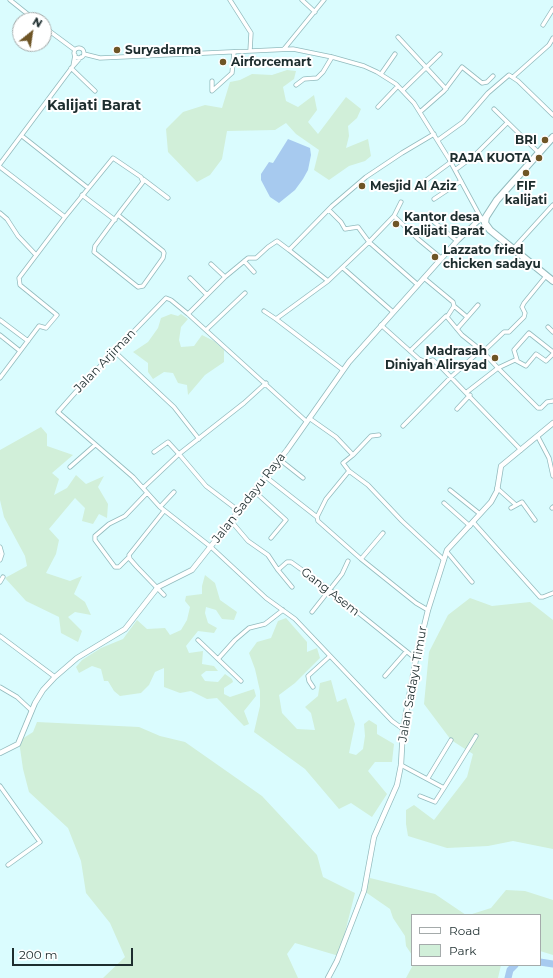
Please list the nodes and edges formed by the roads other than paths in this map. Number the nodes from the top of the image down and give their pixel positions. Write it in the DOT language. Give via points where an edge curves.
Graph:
graph roads {
  1 [pos="10,0"];
  2 [pos="230,0"];
  3 [pos="302,0"];
  4 [pos="324,0"];
  5 [pos="553,9"];
  6 [pos="25,12"];
  7 [pos="315,12"];
  8 [pos="543,25"];
  9 [pos="52,33"];
  10 [pos="398,36"];
  11 [pos="553,38"];
  12 [pos="284,49"];
  13 [pos="75,50"];
  14 [pos="250,51"];
  15 [pos="234,52"];
  16 [pos="395,54"];
  17 [pos="440,54"];
  18 [pos="75,55"];
  19 [pos="82,56"];
  20 [pos="332,57"];
  21 [pos="72,67"];
  22 [pos="427,68"];
  23 [pos="381,74"];
  24 [pos="493,76"];
  25 [pos="513,77"];
  26 [pos="212,81"];
  27 [pos="296,86"];
  28 [pos="398,86"];
  29 [pos="446,89"];
  30 [pos="403,90"];
  31 [pos="95,91"];
  32 [pos="378,107"];
  33 [pos="494,109"];
  34 [pos="420,112"];
  35 [pos="553,115"];
  36 [pos="507,123"];
  37 [pos="434,134"];
  38 [pos="22,136"];
  39 [pos="553,137"];
  40 [pos="438,140"];
  41 [pos="539,153"];
  42 [pos="451,162"];
  43 [pos="0,166"];
  44 [pos="455,170"];
  45 [pos="143,179"];
  46 [pos="461,181"];
  47 [pos="421,184"];
  48 [pos="88,188"];
  49 [pos="82,195"];
  50 [pos="168,198"];
  51 [pos="434,199"];
  52 [pos="401,202"];
  53 [pos="553,205"];
  54 [pos="329,210"];
  55 [pos="0,213"];
  56 [pos="118,215"];
  57 [pos="394,216"];
  58 [pos="65,217"];
  59 [pos="115,220"];
  60 [pos="483,220"];
  61 [pos="434,222"];
  62 [pos="457,241"];
  63 [pos="369,242"];
  64 [pos="513,249"];
  65 [pos="289,250"];
  66 [pos="36,255"];
  67 [pos="441,258"];
  68 [pos="244,261"];
  69 [pos="211,264"];
  70 [pos="343,268"];
  71 [pos="254,272"];
  72 [pos="546,276"];
  73 [pos="224,277"];
  74 [pos="190,278"];
  75 [pos="424,278"];
  76 [pos="328,281"];
  77 [pos="553,282"];
  78 [pos="418,285"];
  79 [pos="245,293"];
  80 [pos="207,295"];
  81 [pos="478,305"];
  82 [pos="454,306"];
  83 [pos="264,311"];
  84 [pos="393,312"];
  85 [pos="188,314"];
  86 [pos="446,316"];
  87 [pos="467,317"];
  88 [pos="276,319"];
  89 [pos="0,320"];
  90 [pos="381,325"];
  91 [pos="548,327"];
  92 [pos="457,329"];
  93 [pos="206,330"];
  94 [pos="553,332"];
  95 [pos="0,335"];
  96 [pos="28,341"];
  97 [pos="20,351"];
  98 [pos="410,351"];
  99 [pos="482,351"];
  100 [pos="115,352"];
  101 [pos="553,353"];
  102 [pos="517,360"];
  103 [pos="498,368"];
  104 [pos="342,370"];
  105 [pos="451,376"];
  106 [pos="0,378"];
  107 [pos="266,383"];
  108 [pos="468,394"];
  109 [pos="553,401"];
  110 [pos="457,409"];
  111 [pos="307,419"];
  112 [pos="553,423"];
  113 [pos="403,426"];
  114 [pos="379,435"];
  115 [pos="538,437"];
  116 [pos="199,439"];
  117 [pos="95,444"];
  118 [pos="521,450"];
  119 [pos="154,452"];
  120 [pos="179,454"];
  121 [pos="353,455"];
  122 [pos="551,457"];
  123 [pos="279,459"];
  124 [pos="70,466"];
  125 [pos="349,471"];
  126 [pos="266,476"];
  127 [pos="553,476"];
  128 [pos="303,478"];
  129 [pos="143,488"];
  130 [pos="497,488"];
  131 [pos="450,490"];
  132 [pos="254,491"];
  133 [pos="174,492"];
  134 [pos="147,493"];
  135 [pos="444,503"];
  136 [pos="516,505"];
  137 [pos="160,507"];
  138 [pos="511,508"];
  139 [pos="164,511"];
  140 [pos="239,511"];
  141 [pos="480,514"];
  142 [pos="317,517"];
  143 [pos="534,520"];
  144 [pos="231,521"];
  145 [pos="471,524"];
  146 [pos="383,533"];
  147 [pos="271,538"];
  148 [pos="0,547"];
  149 [pos="211,547"];
  150 [pos="447,552"];
  151 [pos="129,557"];
  152 [pos="361,559"];
  153 [pos="0,560"];
  154 [pos="444,560"];
  155 [pos="348,561"];
  156 [pos="278,570"];
  157 [pos="3,577"];
  158 [pos="0,582"];
  159 [pos="472,582"];
  160 [pos="158,587"];
  161 [pos="292,587"];
  162 [pos="330,590"];
  163 [pos="553,592"];
  164 [pos="164,594"];
  165 [pos="282,610"];
  166 [pos="428,610"];
  167 [pos="312,612"];
  168 [pos="0,636"];
  169 [pos="198,640"];
  170 [pos="406,652"];
  171 [pos="330,656"];
  172 [pos="218,659"];
  173 [pos="416,659"];
  174 [pos="385,676"];
  175 [pos="54,677"];
  176 [pos="241,681"];
  177 [pos="0,687"];
  178 [pos="313,687"];
  179 [pos="32,710"];
  180 [pos="403,730"];
  181 [pos="476,736"];
  182 [pos="451,740"];
  183 [pos="0,753"];
  184 [pos="401,765"];
  185 [pos="428,778"];
  186 [pos="0,786"];
  187 [pos="444,788"];
  188 [pos="420,796"];
  189 [pos="8,865"];
  190 [pos="328,978"];
  1 -- 6 [label="street"];
  2 -- 14 [label="street" via="250,30"];
  3 -- 7 [label="street"];
  4 -- 7 [label="street"];
  5 -- 8 [label="street"];
  7 -- 12 [label="street"];
  9 -- 13 [label="street"];
  10 -- 22 [label="street"];
  11 -- 25 [label="street" via="546,48"];
  12 -- 14 [label="street"];
  12 -- 20 [label="street" via="304,50"];
  13 -- 18 [label="street"];
  13 -- 19 [label="street" via="81,48"];
  14 -- 15 [label="street"];
  15 -- 19 [label="street" via="100,58"];
  15 -- 26 [label="street" via="232,73 212,91"];
  16 -- 23 [label="street"];
  17 -- 22 [label="street"];
  18 -- 19 [label="street"];
  18 -- 21 [label="street"];
  19 -- 21 [label="street"];
  20 -- 23 [label="street"];
  20 -- 27 [label="street" via="324,72 317,78 305,78"];
  21 -- 31 [label="street"];
  21 -- 38 [label="street"];
  22 -- 29 [label="street"];
  22 -- 30 [label="street"];
  23 -- 28 [label="street"];
  24 -- 29 [label="street" via="482,83 462,67"];
  25 -- 35 [label="street"];
  25 -- 40 [label="street" via="509,75 488,93 463,122"];
  28 -- 30 [label="street"];
  28 -- 32 [label="street"];
  29 -- 34 [label="street"];
  30 -- 34 [label="street"];
  33 -- 36 [label="street"];
  34 -- 37 [label="street"];
  36 -- 41 [label="street"];
  36 -- 44 [label="street"];
  37 -- 40 [label="street"];
  37 -- 54 [label="street" via="371,173"];
  38 -- 43 [label="street"];
  38 -- 48 [label="street"];
  39 -- 41 [label="main road"];
  40 -- 42 [label="street"];
  41 -- 60 [label="main road" via="497,200"];
  42 -- 44 [label="street"];
  42 -- 47 [label="street"];
  43 -- 58 [label="street"];
  44 -- 46 [label="street"];
  45 -- 48 [label="street" via="113,158"];
  45 -- 50 [label="street"];
  45 -- 56 [label="street"];
  46 -- 51 [label="street"];
  46 -- 60 [label="street"];
  48 -- 49 [label="street"];
  49 -- 58 [label="street"];
  49 -- 59 [label="street"];
  52 -- 57 [label="street"];
  53 -- 64 [label="street"];
  54 -- 63 [label="street" via="345,229 358,227"];
  54 -- 65 [label="street"];
  55 -- 66 [label="street"];
  56 -- 59 [label="street"];
  56 -- 59 [label="street" via="164,253 142,286 136,285 94,252 95,246"];
  57 -- 63 [label="street"];
  57 -- 67 [label="street"];
  58 -- 66 [label="street"];
  60 -- 62 [label="street, Jalan Sadayu Raya"];
  60 -- 64 [label="main road" via="490,230"];
  61 -- 62 [label="street"];
  62 -- 67 [label="street, Jalan Sadayu Raya"];
  63 -- 70 [label="street"];
  63 -- 78 [label="street"];
  64 -- 72 [label="main road"];
  65 -- 68 [label="street" via="277,240 256,258 249,257"];
  65 -- 76 [label="street"];
  66 -- 96 [label="street" via="18,283 57,314 46,328 39,326"];
  67 -- 75 [label="street, Jalan Sadayu Raya"];
  68 -- 71 [label="street"];
  68 -- 73 [label="street"];
  69 -- 73 [label="street"];
  70 -- 76 [label="street"];
  70 -- 84 [label="street"];
  72 -- 77 [label="main road"];
  72 -- 99 [label="street" via="524,303 522,307 525,313 522,318 509,332 504,332"];
  73 -- 80 [label="street"];
  74 -- 80 [label="street"];
  75 -- 78 [label="street, Jalan Sadayu Raya"];
  75 -- 82 [label="street" via="453,302"];
  76 -- 88 [label="street"];
  78 -- 84 [label="street, Jalan Sadayu Raya"];
  79 -- 93 [label="street"];
  80 -- 85 [label="street"];
  81 -- 87 [label="street"];
  82 -- 86 [label="street"];
  82 -- 87 [label="street"];
  83 -- 88 [label="street"];
  84 -- 90 [label="street, Jalan Sadayu Raya"];
  85 -- 93 [label="street, Jalan Arjiman"];
  85 -- 100 [label="street, Jalan Arjiman" via="166,298"];
  86 -- 92 [label="street"];
  86 -- 98 [label="street"];
  87 -- 92 [label="street"];
  88 -- 104 [label="street"];
  89 -- 96 [label="street"];
  90 -- 98 [label="street"];
  90 -- 104 [label="street, Jalan Sadayu Raya"];
  91 -- 94 [label="street"];
  92 -- 99 [label="street"];
  93 -- 107 [label="street, Jalan Arjiman"];
  95 -- 97 [label="street"];
  96 -- 97 [label="street"];
  97 -- 106 [label="street"];
  98 -- 105 [label="street" via="424,362 434,360"];
  99 -- 103 [label="street"];
  99 -- 105 [label="street"];
  100 -- 116 [label="street" via="174,407"];
  100 -- 117 [label="street, Jalan Arjiman" via="58,411"];
  101 -- 102 [label="street" via="546,361 535,355 526,366"];
  101 -- 102 [label="street" via="529,334 514,350"];
  102 -- 103 [label="street"];
  103 -- 108 [label="street"];
  103 -- 109 [label="street" via="538,408"];
  104 -- 111 [label="street, Jalan Sadayu Raya"];
  105 -- 108 [label="street"];
  105 -- 113 [label="street"];
  107 -- 111 [label="street, Jalan Arjiman"];
  107 -- 116 [label="street"];
  108 -- 110 [label="street"];
  108 -- 118 [label="street"];
  111 -- 121 [label="street, Jalan Arjiman" via="336,437"];
  111 -- 123 [label="street, Jalan Sadayu Raya"];
  112 -- 115 [label="street, Jalan Sadayu Timur"];
  114 -- 121 [label="street" via="371,436"];
  115 -- 118 [label="street, Jalan Sadayu Timur"];
  115 -- 122 [label="street"];
  116 -- 120 [label="street"];
  117 -- 124 [label="street"];
  117 -- 129 [label="street, Jalan Arjiman"];
  118 -- 130 [label="street, Jalan Sadayu Timur" via="500,468"];
  119 -- 120 [label="street" via="168,442"];
  120 -- 129 [label="street"];
  120 -- 140 [label="street" via="206,486"];
  121 -- 125 [label="street" via="343,463"];
  122 -- 127 [label="street"];
  123 -- 126 [label="street, Jalan Sadayu Raya"];
  123 -- 128 [label="street"];
  125 -- 142 [label="street" via="326,499"];
  125 -- 154 [label="street" via="368,485"];
  126 -- 132 [label="street, Jalan Sadayu Raya"];
  126 -- 142 [label="street"];
  129 -- 134 [label="street, Jalan Arjiman"];
  130 -- 136 [label="street"];
  130 -- 141 [label="street, Jalan Sadayu Timur" via="492,502"];
  131 -- 141 [label="street"];
  132 -- 140 [label="street, Jalan Sadayu Raya"];
  132 -- 147 [label="street" via="286,520"];
  133 -- 137 [label="street"];
  134 -- 137 [label="street, Jalan Arjiman"];
  134 -- 151 [label="street" via="126,516 109,524 95,536 95,540 116,568"];
  135 -- 145 [label="street"];
  136 -- 138 [label="street"];
  136 -- 143 [label="street" via="523,503"];
  137 -- 139 [label="street, Jalan Arjiman"];
  139 -- 149 [label="street, Jalan Arjiman"];
  139 -- 151 [label="street"];
  140 -- 144 [label="street, Jalan Sadayu Raya"];
  141 -- 145 [label="street, Jalan Sadayu Timur"];
  142 -- 152 [label="street" via="318,521"];
  144 -- 149 [label="street, Jalan Sadayu Raya"];
  144 -- 156 [label="street" via="248,541 268,555"];
  145 -- 150 [label="street, Jalan Sadayu Timur"];
  145 -- 163 [label="street" via="540,597"];
  146 -- 152 [label="street"];
  148 -- 153 [label="street"];
  149 -- 160 [label="street, Jalan Sadayu Raya" via="190,572"];
  149 -- 165 [label="street, Jalan Arjiman"];
  150 -- 154 [label="street, Jalan Sadayu Timur"];
  150 -- 159 [label="street"];
  151 -- 160 [label="street"];
  152 -- 166 [label="street"];
  154 -- 166 [label="street, Jalan Sadayu Timur"];
  155 -- 162 [label="street"];
  156 -- 161 [label="street"];
  156 -- 162 [label="street, Gang Asem" via="287,562 291,562"];
  157 -- 158 [label="street"];
  160 -- 164 [label="street"];
  160 -- 175 [label="street, Jalan Sadayu Raya" via="125,629 77,658"];
  162 -- 167 [label="street"];
  162 -- 170 [label="street, Gang Asem"];
  165 -- 171 [label="street, Jalan Arjiman" via="310,634"];
  165 -- 172 [label="street" via="265,624 249,628 234,640"];
  166 -- 173 [label="street, Jalan Sadayu Timur"];
  168 -- 175 [label="street"];
  169 -- 172 [label="street"];
  170 -- 173 [label="street, Gang Asem"];
  170 -- 174 [label="street"];
  171 -- 178 [label="street" via="308,675"];
  171 -- 180 [label="street, Jalan Arjiman"];
  172 -- 176 [label="street"];
  173 -- 180 [label="street, Jalan Sadayu Timur"];
  175 -- 179 [label="street, Jalan Sadayu Raya"];
  177 -- 179 [label="street"];
  179 -- 183 [label="street, Jalan Sadayu Raya" via="18,744"];
  180 -- 184 [label="street, Jalan Sadayu Timur"];
  181 -- 187 [label="street"];
  182 -- 185 [label="street"];
  184 -- 185 [label="street"];
  184 -- 190 [label="street, Jalan Sadayu Timur" via="394,794 374,837 364,892"];
  185 -- 187 [label="street"];
  186 -- 189 [label="street" via="40,842"];
  187 -- 188 [label="street" via="435,801"];
}
